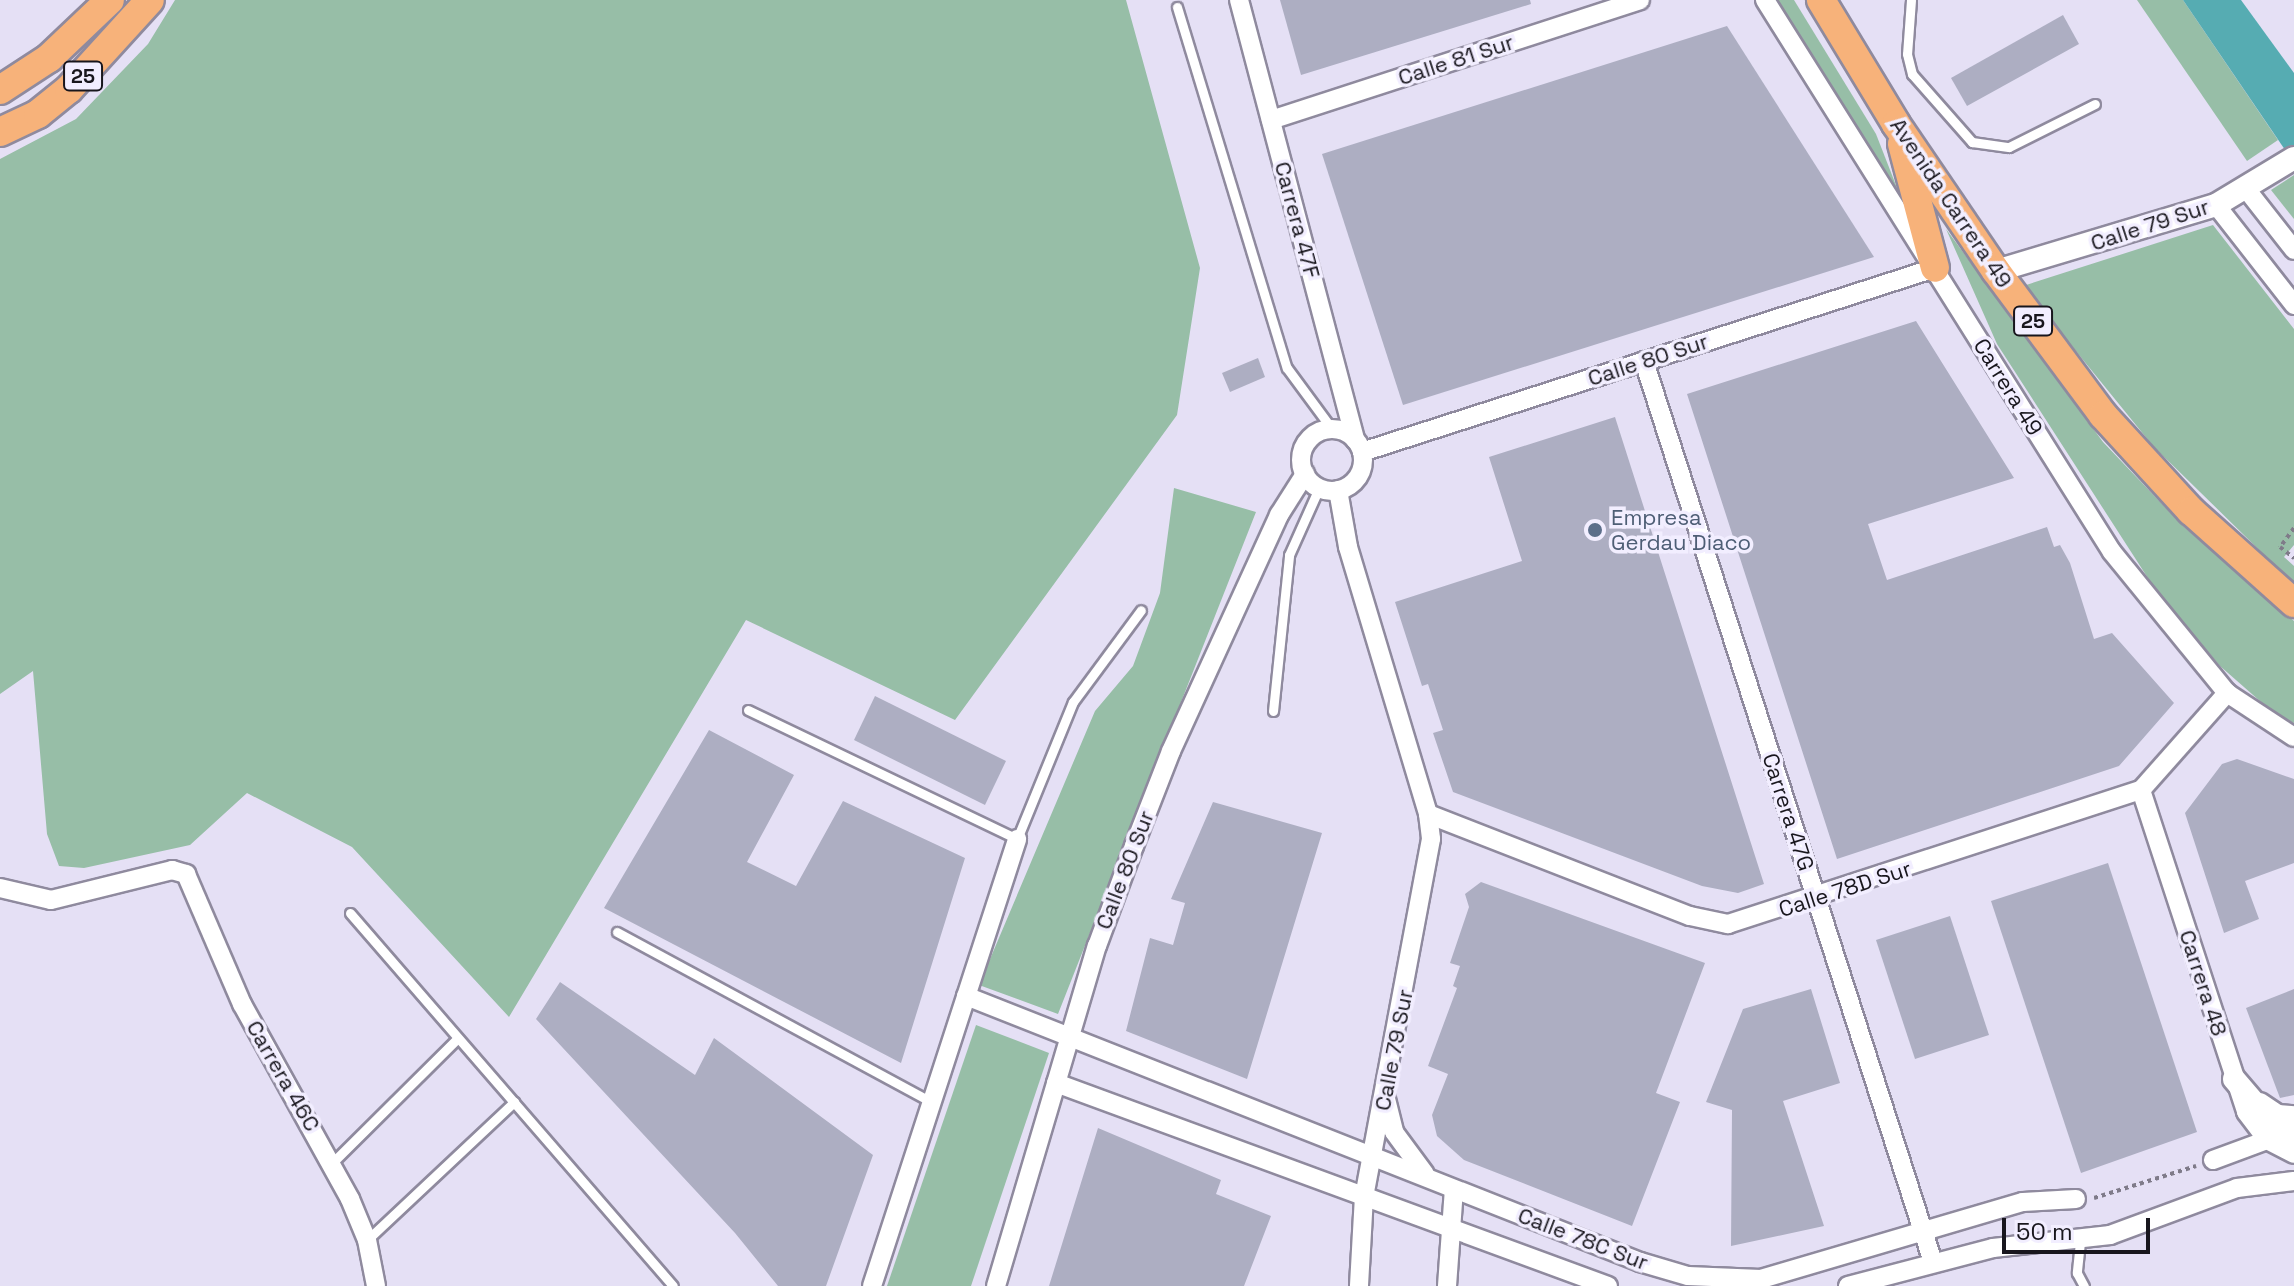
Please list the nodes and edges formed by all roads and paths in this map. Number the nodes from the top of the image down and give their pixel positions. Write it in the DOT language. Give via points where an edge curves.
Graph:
graph roads {
  1 [pos="110,0"];
  2 [pos="150,0"];
  3 [pos="1239,0"];
  4 [pos="1640,0"];
  5 [pos="1765,0"];
  6 [pos="1911,0"];
  7 [pos="1177,7"];
  8 [pos="1829,7"];
  9 [pos="0,90"];
  10 [pos="2095,104"];
  11 [pos="1271,120"];
  12 [pos="1896,124"];
  13 [pos="0,132"];
  14 [pos="2287,163"];
  15 [pos="2247,190"];
  16 [pos="2216,205"];
  17 [pos="2292,248"];
  18 [pos="2263,266"];
  19 [pos="1935,268"];
  20 [pos="1996,271"];
  21 [pos="2294,305"];
  22 [pos="1644,361"];
  23 [pos="1332,429"];
  24 [pos="1359,446"];
  25 [pos="1305,474"];
  26 [pos="1319,488"];
  27 [pos="1338,490"];
  28 [pos="2294,528"];
  29 [pos="2294,558"];
  30 [pos="2294,603"];
  31 [pos="1141,610"];
  32 [pos="2227,693"];
  33 [pos="748,710"];
  34 [pos="1273,711"];
  35 [pos="2294,737"];
  36 [pos="2141,790"];
  37 [pos="1428,814"];
  38 [pos="1017,839"];
  39 [pos="0,888"];
  40 [pos="1816,899"];
  41 [pos="350,913"];
  42 [pos="617,932"];
  43 [pos="966,996"];
  44 [pos="1070,1037"];
  45 [pos="458,1038"];
  46 [pos="2234,1079"];
  47 [pos="1056,1083"];
  48 [pos="1385,1095"];
  49 [pos="514,1102"];
  50 [pos="932,1102"];
  51 [pos="2294,1115"];
  52 [pos="2294,1134"];
  53 [pos="2267,1140"];
  54 [pos="2294,1154"];
  55 [pos="1372,1156"];
  56 [pos="2213,1160"];
  57 [pos="332,1163"];
  58 [pos="1430,1179"];
  59 [pos="2294,1181"];
  60 [pos="1454,1189"];
  61 [pos="1364,1196"];
  62 [pos="2076,1199"];
  63 [pos="1451,1228"];
  64 [pos="1922,1232"];
  65 [pos="367,1240"];
  66 [pos="2080,1242"];
  67 [pos="1933,1262"];
  68 [pos="376,1286"];
  69 [pos="673,1286"];
  70 [pos="872,1286"];
  71 [pos="996,1286"];
  72 [pos="1359,1286"];
  73 [pos="1447,1286"];
  74 [pos="1608,1286"];
  75 [pos="1848,1286"];
  76 [pos="2084,1286"];
  1 -- 9 [label="highway, 25" via="49,58"];
  2 -- 13 [label="highway, 25" via="69,89 38,114"];
  3 -- 11 [label="street, Carrera 47F"];
  4 -- 11 [label="street, Calle 81 Sur"];
  5 -- 19 [label="street, Carrera 49"];
  6 -- 10 [label="lane" via="1907,54 1912,74 1972,142 2009,147"];
  7 -- 23 [label="lane" via="1287,368"];
  8 -- 12 [label="highway, Avenida Carrera 49 / 25"];
  11 -- 24 [label="street, Carrera 47F"];
  12 -- 19 [label="highway"];
  12 -- 20 [label="highway, Avenida Carrera 49 / 25"];
  14 -- 15 [label="street, Calle 79 Sur"];
  15 -- 16 [label="street, Calle 79 Sur"];
  15 -- 17 [label="street"];
  16 -- 18 [label="street"];
  16 -- 20 [label="street, Calle 79 Sur"];
  17 -- 18 [label="street" via="2272,253"];
  18 -- 21 [label="street"];
  19 -- 22 [label="street, Calle 80 Sur"];
  19 -- 32 [label="street, Carrera 49" via="2112,552"];
  20 -- 30 [label="highway, Avenida Carrera 49 / 25" via="2103,415 2191,511"];
  22 -- 24 [label="street, Calle 80 Sur"];
  22 -- 40 [label="street, Carrera 47G"];
  23 -- 24 [label="street"];
  23 -- 25 [label="street" via="1319,432 1305,446"];
  24 -- 27 [label="street" via="1355,481"];
  25 -- 26 [label="street"];
  25 -- 44 [label="street, Calle 80 Sur" via="1288,496 1171,751 1097,946"];
  26 -- 27 [label="street"];
  26 -- 34 [label="lane" via="1289,555"];
  27 -- 37 [label="street" via="1348,547"];
  28 -- 29 [label="path" via="2280,547"];
  31 -- 38 [label="lane" via="1073,702"];
  32 -- 35 [label="street, Carrera 49"];
  32 -- 36 [label="street, Calle 78D Sur"];
  33 -- 38 [label="lane"];
  36 -- 40 [label="street, Calle 78D Sur"];
  36 -- 46 [label="street, Carrera 48"];
  37 -- 40 [label="street, Calle 78D Sur" via="1709,921 1753,919"];
  37 -- 48 [label="street, Calle 79 Sur" via="1428,879"];
  38 -- 43 [label="street"];
  39 -- 57 [label="street, Carrera 46C" via="51,900 179,870 193,885 242,1004"];
  40 -- 64 [label="street, Carrera 47G"];
  41 -- 45 [label="lane"];
  42 -- 50 [label="lane"];
  43 -- 44 [label="street, Calle 78C Sur"];
  43 -- 50 [label="street"];
  44 -- 47 [label="street, Calle 80 Sur"];
  44 -- 55 [label="street, Calle 78C Sur"];
  45 -- 49 [label="lane"];
  45 -- 57 [label="lane"];
  46 -- 51 [label="street" via="2265,1106"];
  46 -- 52 [label="street" via="2270,1121"];
  46 -- 53 [label="street, Carrera 48" via="2251,1124"];
  47 -- 61 [label="street, Calle 78C Sur"];
  47 -- 71 [label="street, Calle 80 Sur"];
  48 -- 55 [label="street, Calle 79 Sur"];
  48 -- 58 [label="street" via="1394,1132 1408,1157"];
  49 -- 65 [label="lane"];
  49 -- 69 [label="lane"];
  50 -- 70 [label="street"];
  53 -- 54 [label="street, Carrera 48"];
  53 -- 56 [label="street"];
  55 -- 58 [label="street, Calle 78C Sur"];
  55 -- 61 [label="street, Calle 79 Sur"];
  56 -- 62 [label="path" via="2105,1197"];
  57 -- 65 [label="street, Carrera 46C"];
  58 -- 60 [label="street, Calle 78C Sur"];
  59 -- 66 [label="street" via="2258,1183"];
  60 -- 63 [label="street"];
  60 -- 64 [label="street, Calle 78C Sur" via="1640,1262 1725,1281 1774,1275"];
  61 -- 63 [label="street, Calle 78C Sur"];
  61 -- 72 [label="street, Calle 79 Sur"];
  62 -- 64 [label="street, Calle 78C Sur" via="2023,1202"];
  63 -- 73 [label="street"];
  63 -- 74 [label="street, Calle 78C Sur"];
  64 -- 67 [label="street, Carrera 47G"];
  65 -- 68 [label="street, Carrera 46C"];
  66 -- 67 [label="street" via="1993,1248"];
  66 -- 76 [label="lane" via="2077,1273"];
  67 -- 75 [label="street"];
}
